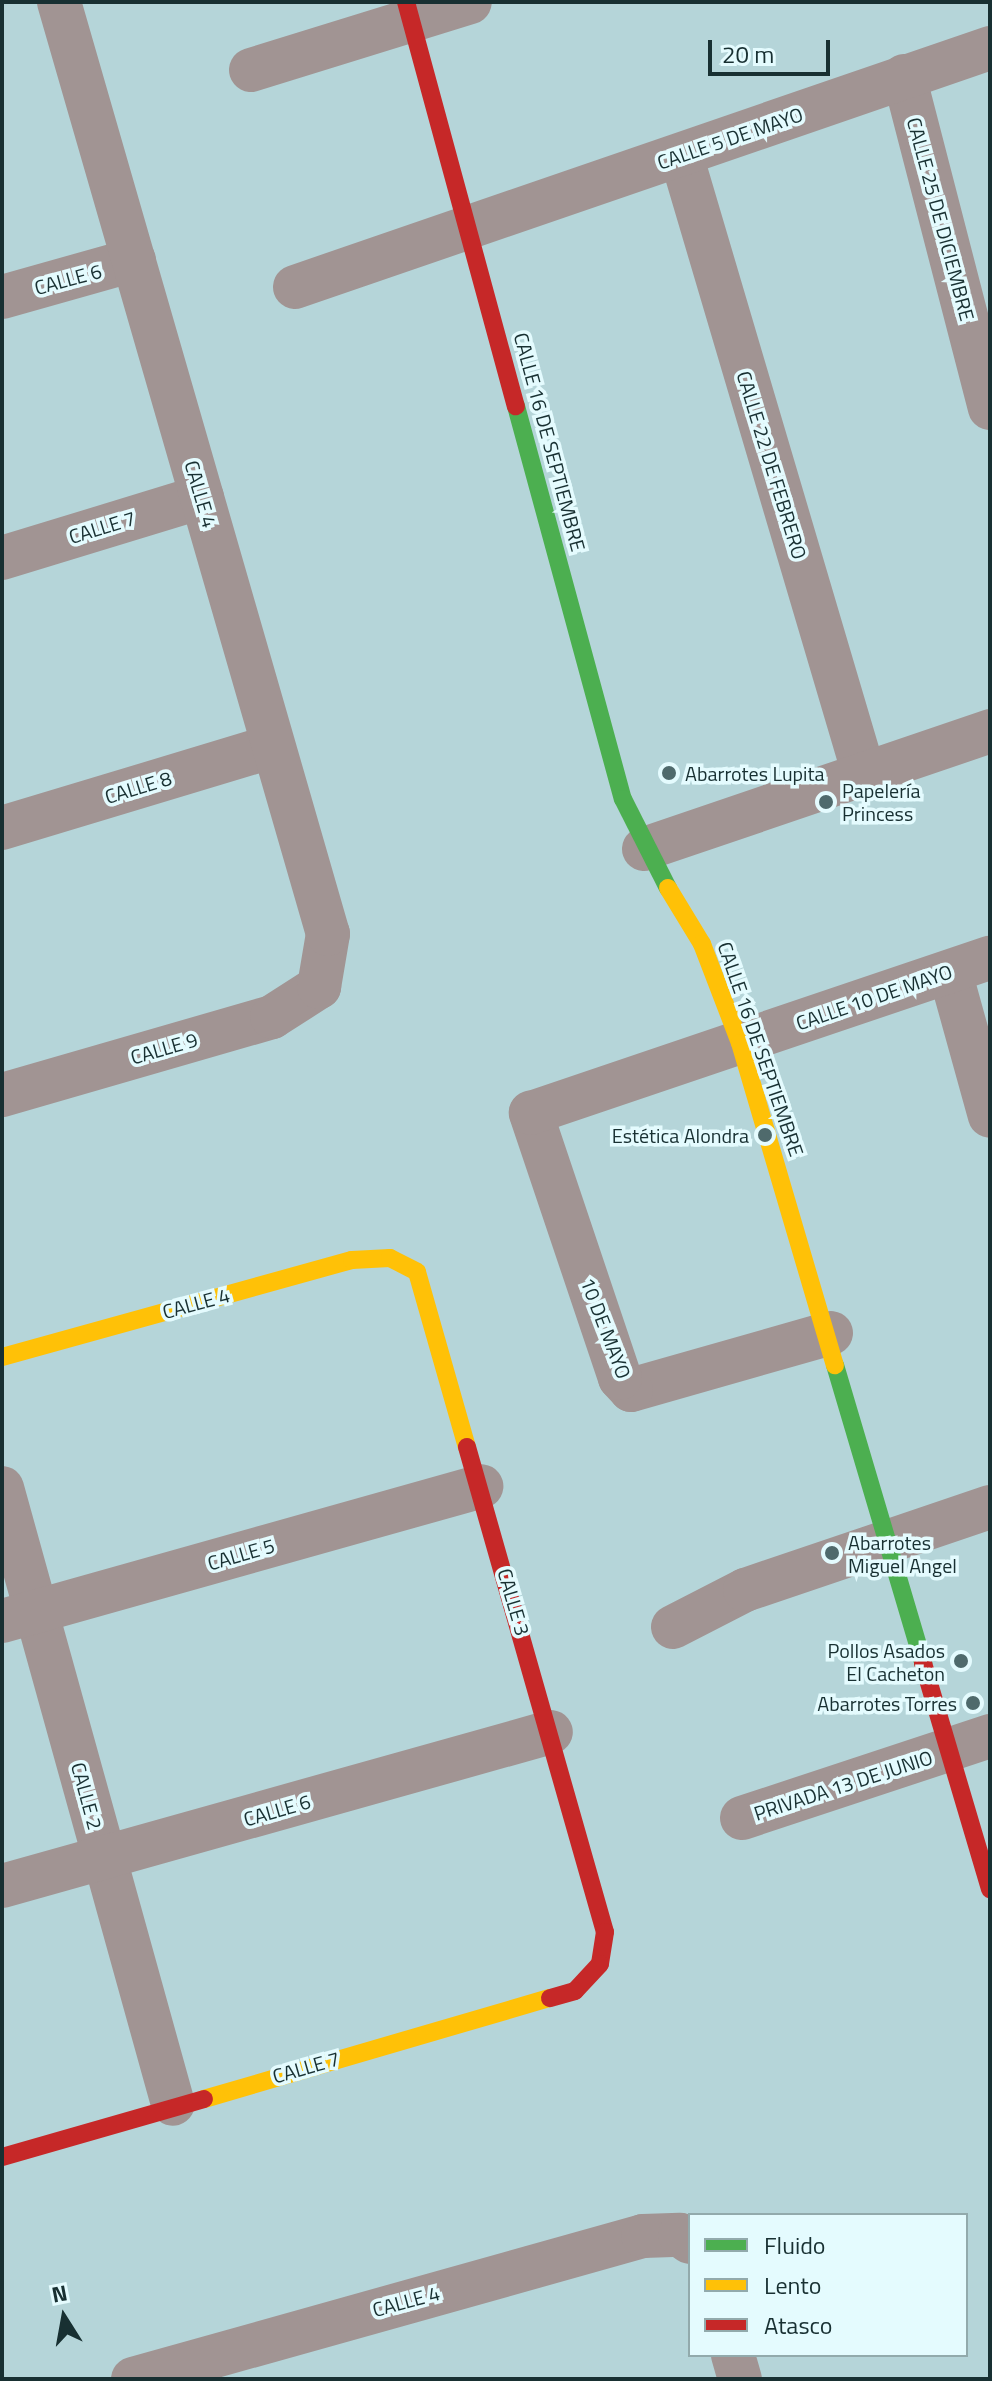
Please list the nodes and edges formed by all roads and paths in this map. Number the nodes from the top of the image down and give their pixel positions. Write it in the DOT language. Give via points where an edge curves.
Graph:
graph roads {
  1 [pos="59,2"];
  2 [pos="470,2"];
  3 [pos="409,12"];
  4 [pos="990,48"];
  5 [pos="251,70"];
  6 [pos="904,76"];
  7 [pos="681,155"];
  8 [pos="469,229"];
  9 [pos="134,260"];
  10 [pos="295,287"];
  11 [pos="2,297"];
  12 [pos="990,408"];
  13 [pos="202,497"];
  14 [pos="2,558"];
  15 [pos="990,731"];
  16 [pos="273,746"];
  17 [pos="864,774"];
  18 [pos="2,828"];
  19 [pos="644,849"];
  20 [pos="970,965"];
  21 [pos="319,987"];
  22 [pos="740,1043"];
  23 [pos="2,1095"];
  24 [pos="531,1113"];
  25 [pos="990,1116"];
  26 [pos="390,1258"];
  27 [pos="831,1333"];
  28 [pos="2,1357"];
  29 [pos="481,1486"];
  30 [pos="2,1488"];
  31 [pos="990,1507"];
  32 [pos="885,1542"];
  33 [pos="19,1617"];
  34 [pos="673,1627"];
  35 [pos="551,1732"];
  36 [pos="990,1736"];
  37 [pos="944,1751"];
  38 [pos="742,1818"];
  39 [pos="105,1858"];
  40 [pos="2,1886"];
  41 [pos="990,1889"];
  42 [pos="600,1964"];
  43 [pos="173,2104"];
  44 [pos="2,2157"];
  45 [pos="685,2238"];
  46 [pos="734,2357"];
  47 [pos="215,2367"];
  48 [pos="133,2379"];
  49 [pos="740,2379"];
  1 -- 9 [label="street, CALLE 4"];
  2 -- 3 [label="street"];
  3 -- 5 [label="street"];
  3 -- 8 [label="street, CALLE 16 DE SEPTIEMBRE"];
  4 -- 6 [label="street, CALLE 5 DE MAYO"];
  6 -- 7 [label="street, CALLE 5 DE MAYO"];
  6 -- 12 [label="street, CALLE 25 DE DICIEMBRE"];
  7 -- 8 [label="street, CALLE 5 DE MAYO"];
  7 -- 17 [label="street, CALLE 22 DE FEBRERO"];
  8 -- 10 [label="street, CALLE 5 DE MAYO"];
  8 -- 19 [label="street, CALLE 16 DE SEPTIEMBRE" via="623,799"];
  9 -- 11 [label="street, CALLE 6"];
  9 -- 13 [label="street, CALLE 4"];
  13 -- 14 [label="street, CALLE 7"];
  13 -- 16 [label="street, CALLE 4"];
  15 -- 17 [label="street"];
  16 -- 18 [label="street, CALLE 8"];
  16 -- 21 [label="street, CALLE 4" via="328,934"];
  17 -- 19 [label="street"];
  19 -- 22 [label="street, CALLE 16 DE SEPTIEMBRE" via="702,944"];
  20 -- 22 [label="street, CALLE 10 DE MAYO"];
  20 -- 25 [label="street"];
  21 -- 23 [label="street, CALLE 9" via="272,1017"];
  22 -- 24 [label="street, CALLE 10 DE MAYO"];
  22 -- 27 [label="street, CALLE 16 DE SEPTIEMBRE"];
  24 -- 27 [label="street, 10 DE MAYO" via="620,1378 631,1390"];
  26 -- 28 [label="street, CALLE 4" via="352,1260"];
  26 -- 29 [label="street, CALLE 3" via="417,1272"];
  27 -- 32 [label="street, CALLE 16 DE SEPTIEMBRE"];
  29 -- 33 [label="street, CALLE 5"];
  29 -- 35 [label="street, CALLE 3"];
  30 -- 33 [label="street, CALLE 2"];
  31 -- 32 [label="street"];
  32 -- 34 [label="street" via="745,1590"];
  32 -- 37 [label="street, CALLE 16 DE SEPTIEMBRE"];
  33 -- 39 [label="street, CALLE 2"];
  35 -- 39 [label="street, CALLE 6"];
  35 -- 42 [label="street, CALLE 3" via="605,1932"];
  36 -- 37 [label="street, PRIVADA 13 DE JUNIO"];
  37 -- 38 [label="street, PRIVADA 13 DE JUNIO"];
  37 -- 41 [label="street, CALLE 16 DE SEPTIEMBRE"];
  39 -- 40 [label="street, CALLE 6"];
  39 -- 43 [label="street, CALLE 2"];
  42 -- 43 [label="street, CALLE 7" via="575,1991"];
  43 -- 44 [label="street, CALLE 7"];
  45 -- 47 [label="street, CALLE 4" via="643,2236"];
  46 -- 49 [label="street"];
  47 -- 48 [label="street, CALLE 4"];
}
